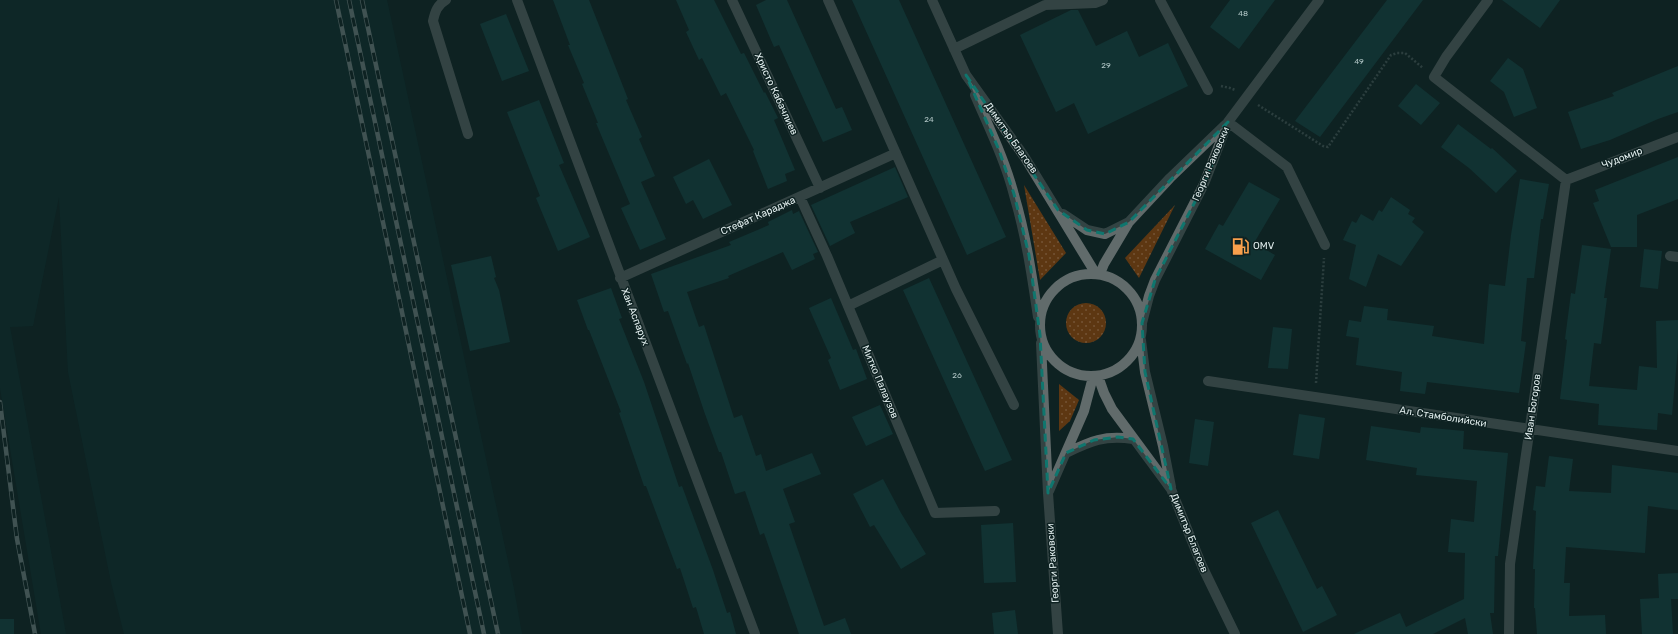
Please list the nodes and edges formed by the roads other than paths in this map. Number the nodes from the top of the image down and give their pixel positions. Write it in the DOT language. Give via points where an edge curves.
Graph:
graph roads {
  1 [pos="446,0"];
  2 [pos="517,0"];
  3 [pos="732,0"];
  4 [pos="828,0"];
  5 [pos="932,0"];
  6 [pos="1103,0"];
  7 [pos="1160,0"];
  8 [pos="1319,0"];
  9 [pos="1488,0"];
  10 [pos="1044,2"];
  11 [pos="954,49"];
  12 [pos="966,75"];
  13 [pos="1208,90"];
  14 [pos="1228,122"];
  15 [pos="468,134"];
  16 [pos="1678,137"];
  17 [pos="896,153"];
  18 [pos="1566,180"];
  19 [pos="820,188"];
  20 [pos="800,197"];
  21 [pos="1058,210"];
  22 [pos="1129,222"];
  23 [pos="1325,245"];
  24 [pos="943,260"];
  25 [pos="1098,274"];
  26 [pos="620,278"];
  27 [pos="848,306"];
  28 [pos="1039,324"];
  29 [pos="1142,324"];
  30 [pos="1040,335"];
  31 [pos="1141,336"];
  32 [pos="1095,376"];
  33 [pos="1208,381"];
  34 [pos="1014,405"];
  35 [pos="1530,430"];
  36 [pos="1133,439"];
  37 [pos="1678,451"];
  38 [pos="1066,453"];
  39 [pos="1171,489"];
  40 [pos="1048,493"];
  41 [pos="995,511"];
  42 [pos="755,634"];
  43 [pos="1058,634"];
  44 [pos="1235,634"];
  45 [pos="1509,634"];
  1 -- 15 [label="street" via="440,3 435,11 433,21"];
  2 -- 26 [label="street, Хан Аспарух"];
  3 -- 19 [label="street, Христо Кабачлиев"];
  4 -- 17 [label="street"];
  5 -- 11 [label="street, Димитър Благоев"];
  6 -- 10 [label="street" via="1094,3"];
  7 -- 13 [label="street"];
  8 -- 14 [label="street, Георги Раковски"];
  9 -- 18 [label="street" via="1434,77"];
  10 -- 11 [label="street"];
  11 -- 12 [label="street, Димитър Благоев"];
  12 -- 21 [label="street, Димитър Благоев" via="1024,156"];
  12 -- 28 [label="street" via="999,150 1014,194 1028,255"];
  14 -- 22 [label="street"];
  14 -- 23 [label="street" via="1287,167"];
  14 -- 29 [label="street, Георги Раковски" via="1204,184 1155,280"];
  16 -- 18 [label="street, Чудомир"];
  17 -- 19 [label="street, Стефат Караджа"];
  17 -- 24 [label="street"];
  18 -- 35 [label="street, Иван Богоров"];
  19 -- 20 [label="street, Стефат Караджа"];
  20 -- 26 [label="street, Стефат Караджа"];
  20 -- 27 [label="street, Митко Палаузов"];
  21 -- 22 [label="street" via="1087,230 1105,234"];
  21 -- 25 [label="street, Димитър Благоев"];
  22 -- 25 [label="street"];
  24 -- 27 [label="street"];
  24 -- 34 [label="street"];
  25 -- 28 [label="street" via="1079,275 1063,281 1051,292 1042,307"];
  25 -- 29 [label="street" via="1121,284 1130,292 1136,301"];
  26 -- 42 [label="street, Хан Аспарух"];
  27 -- 41 [label="street, Митко Палаузов" via="935,513"];
  28 -- 30 [label="street"];
  29 -- 31 [label="street"];
  30 -- 32 [label="street" via="1049,355 1065,370 1078,375"];
  30 -- 40 [label="street, Георги Раковски"];
  31 -- 32 [label="street" via="1135,351 1126,363 1113,372"];
  31 -- 39 [label="street" via="1145,372"];
  32 -- 36 [label="street, Димитър Благоев" via="1112,409"];
  32 -- 38 [label="street, Георги Раковски" via="1084,411"];
  33 -- 35 [label="street, Ал. Стамболийски"];
  35 -- 37 [label="street, Ал. Стамболийски"];
  35 -- 45 [label="street, Иван Богоров" via="1510,564"];
  36 -- 38 [label="street" via="1118,437 1094,440"];
  36 -- 39 [label="street, Димитър Благоев"];
  38 -- 40 [label="street, Георги Раковски"];
  39 -- 44 [label="street, Димитър Благоев" via="1202,566"];
  40 -- 43 [label="street, Георги Раковски"];
}
